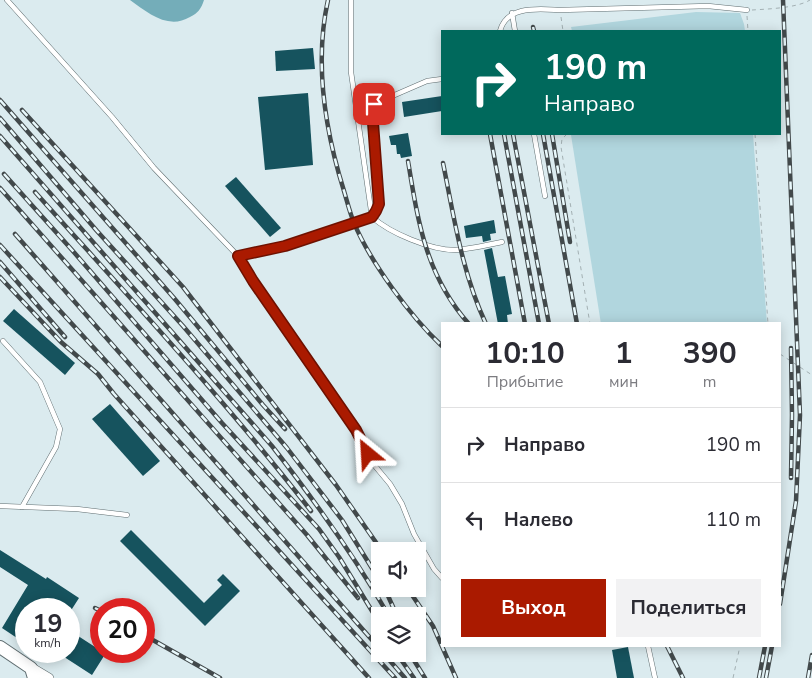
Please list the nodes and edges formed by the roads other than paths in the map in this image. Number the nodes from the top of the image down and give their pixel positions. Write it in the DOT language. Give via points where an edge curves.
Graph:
graph roads {
  1 [pos="6,0"];
  2 [pos="351,0"];
  3 [pos="747,10"];
  4 [pos="512,13"];
  5 [pos="500,30"];
  6 [pos="515,30"];
  7 [pos="441,79"];
  8 [pos="534,135"];
  9 [pos="545,196"];
  10 [pos="372,217"];
  11 [pos="502,242"];
  12 [pos="238,256"];
  13 [pos="3,341"];
  14 [pos="0,506"];
  15 [pos="22,507"];
  16 [pos="127,515"];
  17 [pos="441,577"];
  18 [pos="0,647"];
  19 [pos="648,647"];
  20 [pos="15,657"];
  21 [pos="25,663"];
  22 [pos="34,678"];
  23 [pos="49,678"];
  24 [pos="655,678"];
  1 -- 12 [label="lane" via="154,168"];
  2 -- 10 [label="lane" via="351,72"];
  3 -- 4 [label="lane" via="708,6 536,9"];
  4 -- 5 [label="lane"];
  4 -- 6 [label="lane"];
  7 -- 10 [label="lane" via="427,81 374,104 379,204"];
  8 -- 9 [label="lane"];
  10 -- 11 [label="lane" via="394,232 437,248 455,250"];
  10 -- 12 [label="lane" via="285,246"];
  12 -- 17 [label="lane" via="356,430 375,466 402,504 414,534"];
  13 -- 15 [label="lane" via="40,382 60,429 56,447"];
  14 -- 15 [label="lane"];
  15 -- 16 [label="lane"];
  18 -- 20 [label="street"];
  19 -- 24 [label="lane"];
  21 -- 22 [label="street" via="31,668"];
  21 -- 23 [label="street"];
}
